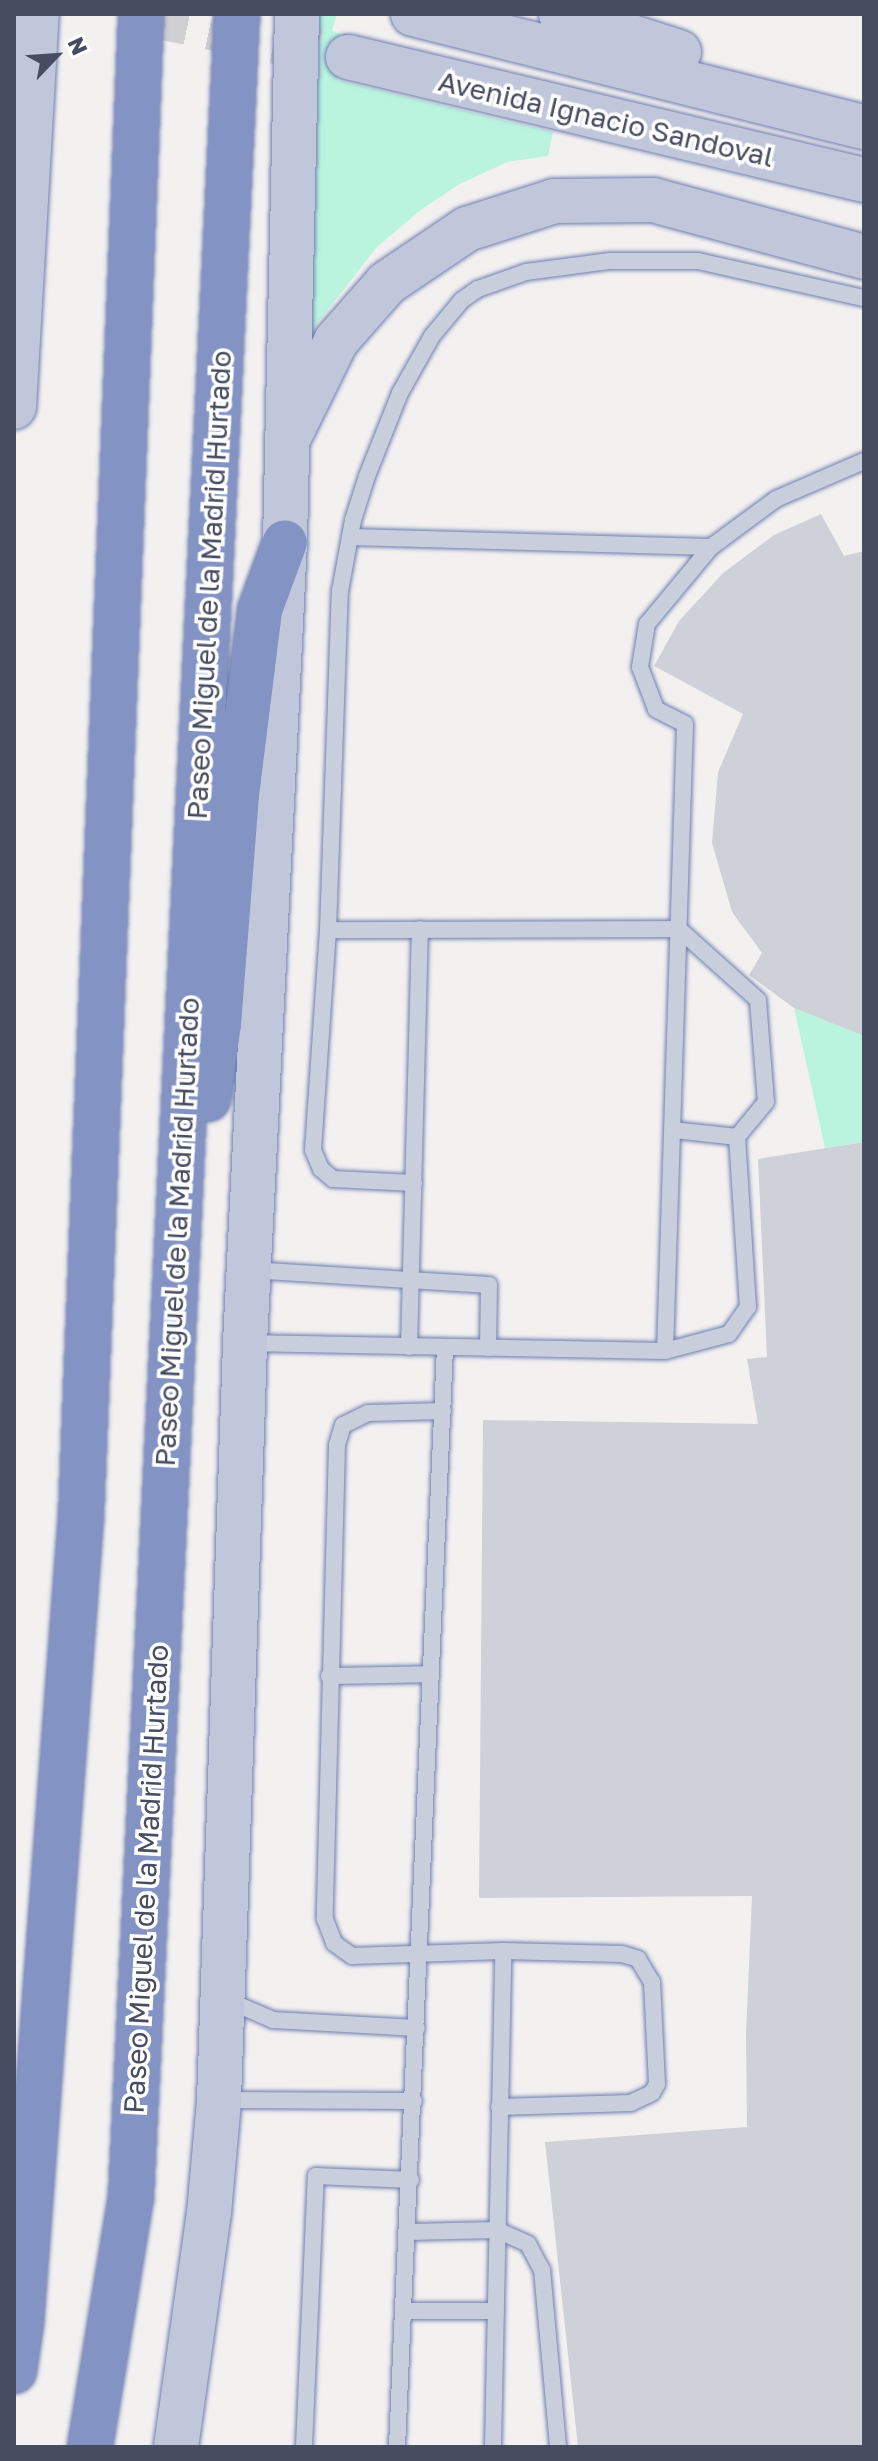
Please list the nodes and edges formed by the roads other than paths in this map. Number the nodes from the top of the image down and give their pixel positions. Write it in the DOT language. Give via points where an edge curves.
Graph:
graph roads {
  1 [pos="37,14"];
  2 [pos="141,14"];
  3 [pos="237,14"];
  4 [pos="297,14"];
  5 [pos="413,14"];
  6 [pos="561,14"];
  7 [pos="348,57"];
  8 [pos="864,97"];
  9 [pos="864,127"];
  10 [pos="864,180"];
  11 [pos="864,257"];
  12 [pos="864,298"];
  13 [pos="16,329"];
  14 [pos="14,407"];
  15 [pos="285,446"];
  16 [pos="864,461"];
  17 [pos="350,537"];
  18 [pos="285,542"];
  19 [pos="711,547"];
  20 [pos="420,929"];
  21 [pos="679,929"];
  22 [pos="328,930"];
  23 [pos="673,1130"];
  24 [pos="737,1137"];
  25 [pos="414,1183"];
  26 [pos="249,1270"];
  27 [pos="412,1280"];
  28 [pos="172,1330"];
  29 [pos="245,1343"];
  30 [pos="409,1347"];
  31 [pos="445,1347"];
  32 [pos="488,1348"];
  33 [pos="665,1351"];
  34 [pos="443,1411"];
  35 [pos="431,1674"];
  36 [pos="329,1676"];
  37 [pos="503,1951"];
  38 [pos="420,1953"];
  39 [pos="223,1999"];
  40 [pos="417,2028"];
  41 [pos="219,2100"];
  42 [pos="414,2101"];
  43 [pos="499,2107"];
  44 [pos="14,2148"];
  45 [pos="411,2180"];
  46 [pos="497,2230"];
  47 [pos="408,2232"];
  48 [pos="405,2311"];
  49 [pos="496,2311"];
  50 [pos="21,2323"];
  51 [pos="14,2371"];
  52 [pos="90,2447"];
  53 [pos="176,2447"];
  54 [pos="304,2447"];
  55 [pos="397,2447"];
  56 [pos="493,2447"];
  57 [pos="558,2447"];
  1 -- 13 [label="street"];
  2 -- 50 [label="highway" via="81,1516"];
  3 -- 28 [label="highway, Paseo Miguel de la Madrid Hurtado"];
  4 -- 15 [label="street"];
  5 -- 9 [label="street, Avenida Ignacio Sandoval"];
  6 -- 8 [label="street" via="666,49"];
  7 -- 10 [label="street, Avenida Ignacio Sandoval"];
  11 -- 15 [label="street" via="653,200 555,201 482,224 387,283 346,329"];
  12 -- 17 [label="lane" via="698,261 667,259 526,272 478,289 450,312 400,393"];
  13 -- 14 [label="street"];
  15 -- 18 [label="street"];
  16 -- 19 [label="lane" via="776,499"];
  17 -- 19 [label="lane"];
  17 -- 22 [label="lane" via="340,591"];
  18 -- 26 [label="street"];
  18 -- 28 [label="highway" via="260,610 237,795 219,1024"];
  19 -- 21 [label="lane" via="647,624 640,667 656,709 685,724"];
  20 -- 21 [label="lane"];
  20 -- 22 [label="lane"];
  20 -- 25 [label="lane"];
  21 -- 23 [label="lane"];
  21 -- 24 [label="lane" via="758,1000 766,1102"];
  22 -- 25 [label="lane" via="313,1150 321,1169 333,1179"];
  23 -- 24 [label="lane"];
  23 -- 33 [label="lane"];
  24 -- 33 [label="lane" via="748,1307 729,1334"];
  25 -- 27 [label="lane"];
  26 -- 27 [label="lane"];
  26 -- 29 [label="street"];
  27 -- 30 [label="lane"];
  27 -- 32 [label="lane" via="489,1285"];
  28 -- 52 [label="highway, Paseo Miguel de la Madrid Hurtado" via="131,2197"];
  29 -- 30 [label="lane"];
  29 -- 39 [label="street"];
  30 -- 31 [label="lane"];
  31 -- 32 [label="lane"];
  31 -- 34 [label="lane"];
  32 -- 33 [label="lane"];
  34 -- 35 [label="lane"];
  34 -- 36 [label="lane" via="368,1413 343,1425 337,1445"];
  35 -- 36 [label="lane"];
  35 -- 38 [label="lane"];
  36 -- 38 [label="lane" via="325,1919 334,1943 352,1956"];
  37 -- 38 [label="lane"];
  37 -- 43 [label="lane"];
  37 -- 43 [label="lane" via="622,1954 638,1959 652,1982 657,2084 652,2093 631,2103"];
  38 -- 40 [label="lane"];
  39 -- 40 [label="lane" via="273,2020"];
  39 -- 41 [label="street"];
  40 -- 42 [label="lane"];
  41 -- 42 [label="lane"];
  41 -- 53 [label="street"];
  42 -- 45 [label="lane"];
  43 -- 46 [label="lane"];
  44 -- 50 [label="highway"];
  45 -- 47 [label="lane"];
  45 -- 54 [label="lane" via="316,2176"];
  46 -- 47 [label="lane"];
  46 -- 49 [label="lane"];
  46 -- 57 [label="lane" via="528,2244 542,2270"];
  47 -- 48 [label="lane"];
  48 -- 49 [label="lane"];
  48 -- 55 [label="lane"];
  49 -- 56 [label="lane"];
  50 -- 51 [label="highway"];
}
